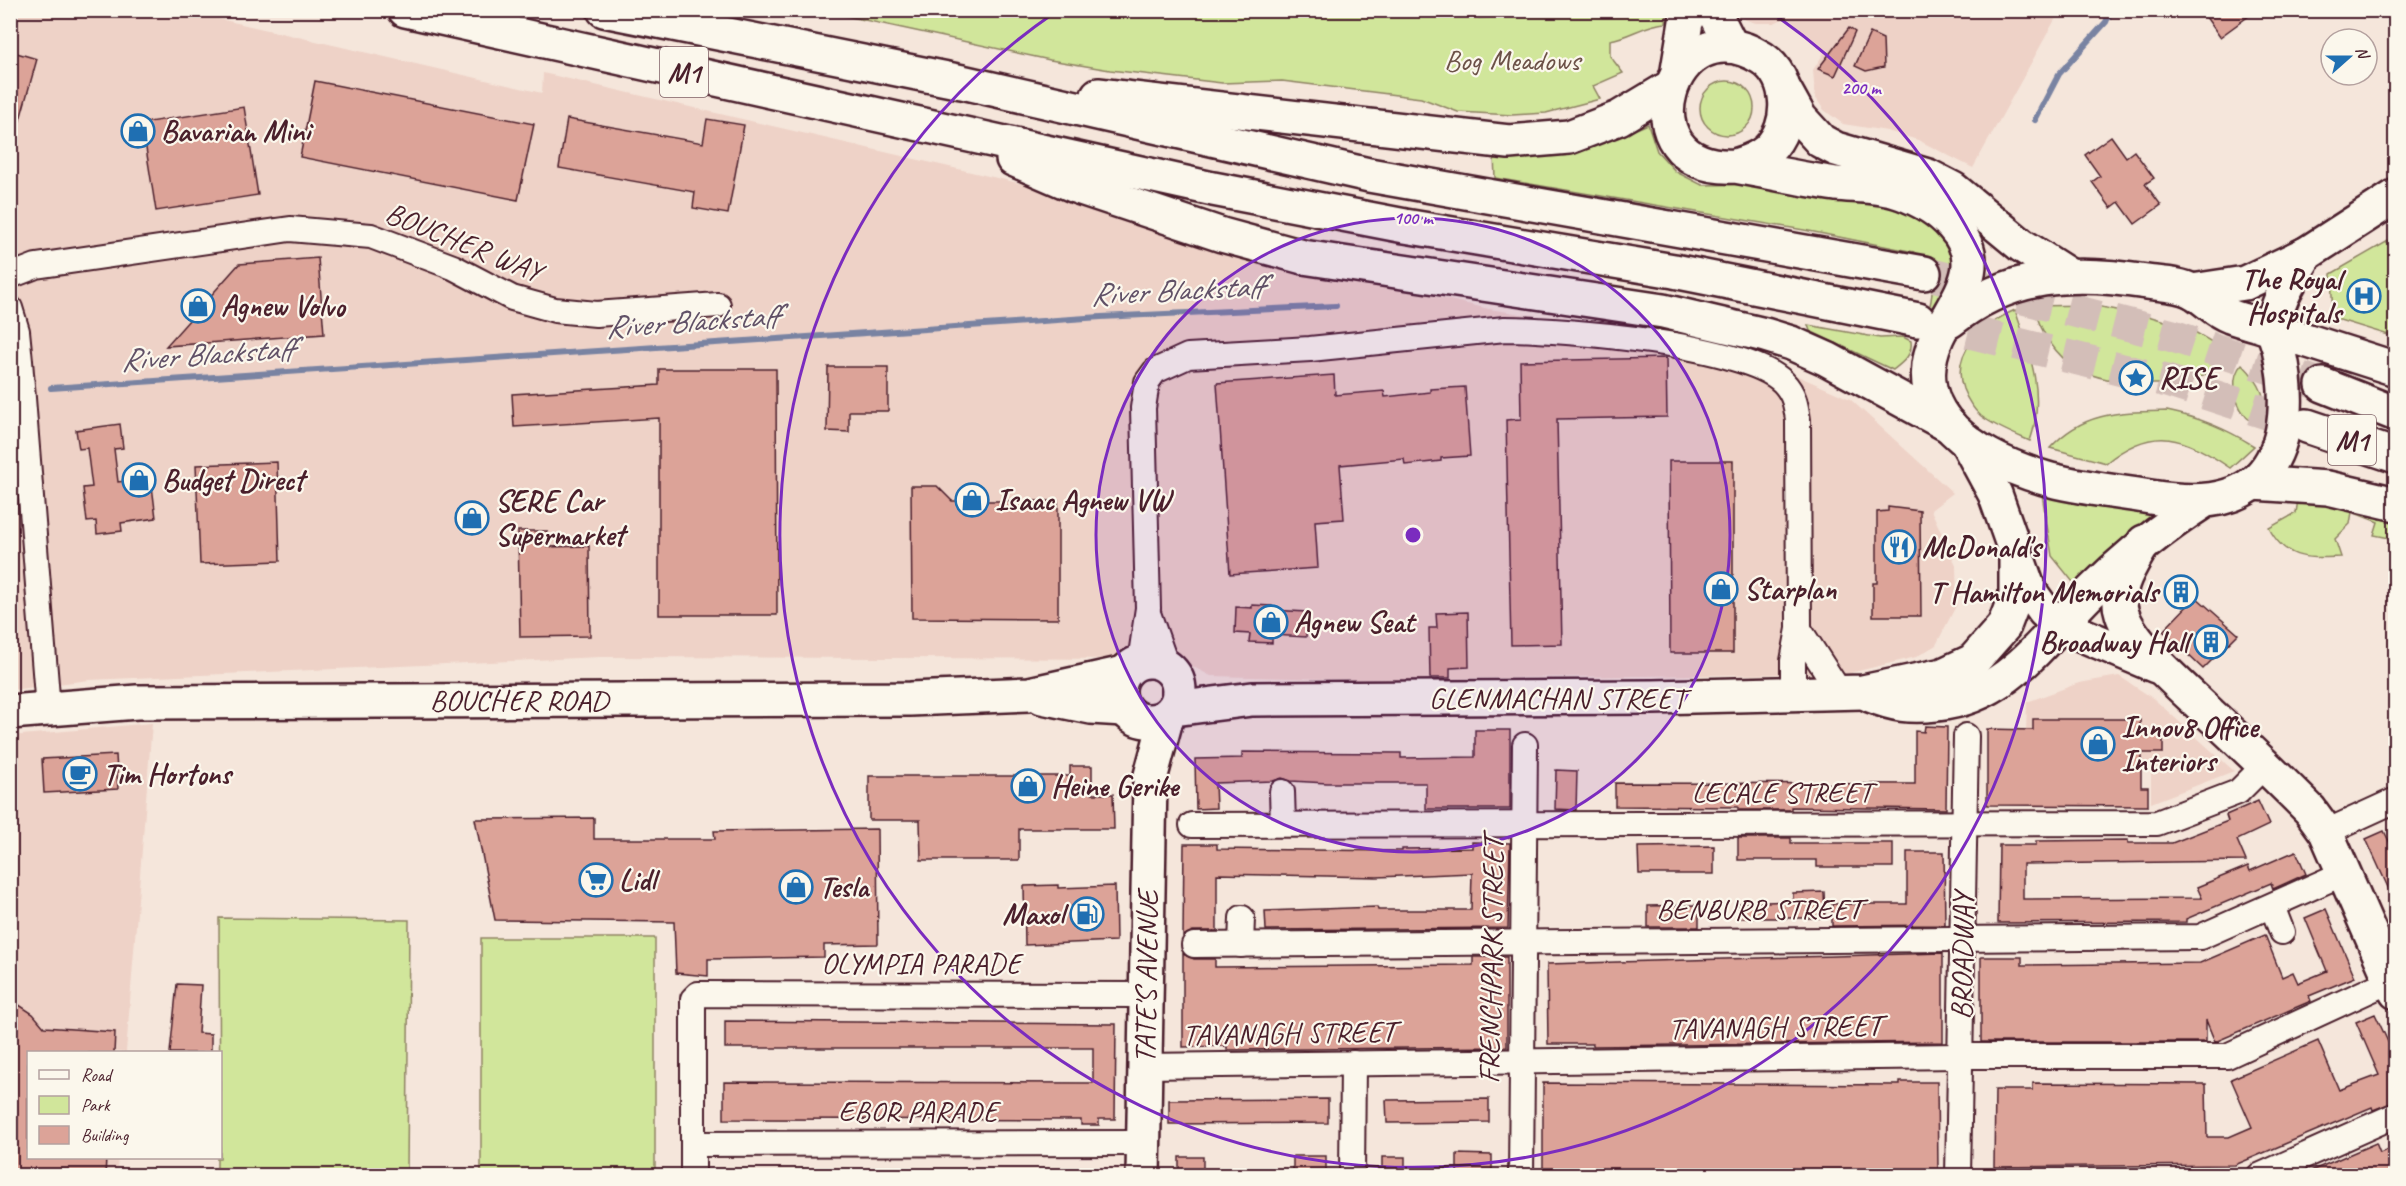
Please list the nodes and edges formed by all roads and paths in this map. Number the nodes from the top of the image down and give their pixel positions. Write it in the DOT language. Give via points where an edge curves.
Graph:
graph roads {
  1 [pos="405,10"];
  2 [pos="604,10"];
  3 [pos="1688,10"];
  4 [pos="1713,10"];
  5 [pos="1731,46"];
  6 [pos="1673,78"];
  7 [pos="962,82"];
  8 [pos="1785,91"];
  9 [pos="963,133"];
  10 [pos="1735,166"];
  11 [pos="2396,196"];
  12 [pos="2306,254"];
  13 [pos="1924,273"];
  14 [pos="2068,275"];
  15 [pos="10,276"];
  16 [pos="2192,291"];
  17 [pos="718,305"];
  18 [pos="10,308"];
  19 [pos="1931,323"];
  20 [pos="2274,330"];
  21 [pos="2396,369"];
  22 [pos="2322,385"];
  23 [pos="2396,414"];
  24 [pos="2307,426"];
  25 [pos="1959,435"];
  26 [pos="2396,456"];
  27 [pos="2250,485"];
  28 [pos="2204,501"];
  29 [pos="2396,504"];
  30 [pos="2144,542"];
  31 [pos="2016,559"];
  32 [pos="2060,625"];
  33 [pos="1799,629"];
  34 [pos="1151,669"];
  35 [pos="2163,669"];
  36 [pos="1852,693"];
  37 [pos="1029,694"];
  38 [pos="1793,695"];
  39 [pos="1252,699"];
  40 [pos="48,709"];
  41 [pos="10,712"];
  42 [pos="1128,713"];
  43 [pos="1170,713"];
  44 [pos="1966,736"];
  45 [pos="1525,745"];
  46 [pos="2265,765"];
  47 [pos="1150,779"];
  48 [pos="1282,792"];
  49 [pos="2396,800"];
  50 [pos="1964,823"];
  51 [pos="1283,824"];
  52 [pos="1524,824"];
  53 [pos="1192,825"];
  54 [pos="2326,832"];
  55 [pos="2344,873"];
  56 [pos="2272,906"];
  57 [pos="1242,918"];
  58 [pos="2282,932"];
  59 [pos="1962,939"];
  60 [pos="1523,942"];
  61 [pos="1194,945"];
  62 [pos="1241,945"];
  63 [pos="2394,984"];
  64 [pos="1144,995"];
  65 [pos="1960,1056"];
  66 [pos="1522,1062"];
  67 [pos="1353,1063"];
  68 [pos="1144,1066"];
  69 [pos="2396,1115"];
  70 [pos="1143,1143"];
  71 [pos="694,1144"];
  72 [pos="693,1176"];
  73 [pos="1143,1176"];
  74 [pos="1352,1176"];
  75 [pos="1521,1176"];
  76 [pos="1958,1176"];
  77 [pos="2259,1176"];
  1 -- 9 [label="main road, M1"];
  2 -- 7 [label="main road, M1"];
  3 -- 6 [label="main road"];
  4 -- 5 [label="main road"];
  5 -- 6 [label="main road" via="1702,51 1689,58"];
  5 -- 8 [label="main road" via="1754,52 1766,61"];
  6 -- 7 [label="main road" via="1619,118 1569,137 1509,142 1209,106"];
  6 -- 10 [label="main road" via="1667,117 1679,144 1703,162"];
  7 -- 13 [label="main road, M1" via="1369,175"];
  8 -- 10 [label="main road" via="1785,121 1775,142 1755,159"];
  8 -- 14 [label="main road" via="1800,118 1821,141 1928,176 1953,189 2021,245"];
  9 -- 19 [label="main road, M1" via="1213,189 1674,271"];
  9 -- 25 [label="main road" via="1078,187 1222,235 1303,256 1664,311 1791,343 1888,390"];
  10 -- 19 [label="main road" via="1900,192 1931,207 1955,227 1970,259 1964,290"];
  11 -- 12 [label="main road"];
  12 -- 16 [label="main road" via="2245,283"];
  12 -- 20 [label="main road" via="2279,304"];
  14 -- 16 [label="main road" via="2137,280"];
  14 -- 19 [label="main road" via="2003,289"];
  15 -- 17 [label="street, BOUCHER WAY" via="36,266 290,229 371,236 453,267 512,298 555,310 596,314"];
  16 -- 20 [label="main road" via="2230,316"];
  18 -- 40 [label="street" via="20,361"];
  19 -- 25 [label="main road" via="1938,337 1929,366 1930,393 1938,412"];
  20 -- 21 [label="main road"];
  20 -- 27 [label="main road" via="2283,379 2284,429 2271,460"];
  22 -- 23 [label="main road, M1"];
  24 -- 26 [label="main road, M1"];
  25 -- 28 [label="main road" via="1995,460 2046,478 2172,501"];
  25 -- 31 [label="main road" via="1995,494"];
  27 -- 28 [label="main road"];
  27 -- 29 [label="main road" via="2328,488"];
  28 -- 30 [label="main road, GLENMACHAN STREET"];
  30 -- 32 [label="main road, GLENMACHAN STREET"];
  30 -- 35 [label="main road" via="2123,580 2121,614"];
  31 -- 32 [label="main road" via="2029,590"];
  31 -- 36 [label="main road, GLENMACHAN STREET" via="2016,595 2004,626 1972,661 1943,675"];
  32 -- 35 [label="main road"];
  32 -- 36 [label="main road, GLENMACHAN STREET" via="2004,679 1974,697 1951,703 1897,706"];
  33 -- 34 [label="street" via="1798,420 1796,403 1782,380 1733,358 1680,347 1599,335 1505,329 1310,349 1188,356 1155,371 1147,382 1143,408"];
  33 -- 36 [label="street"];
  33 -- 38 [label="street" via="1793,660"];
  34 -- 37 [label="main road, BOUCHER ROAD"];
  34 -- 39 [label="main road, GLENMACHAN STREET"];
  34 -- 42 [label="main road" via="1119,692"];
  34 -- 43 [label="main road" via="1179,692"];
  35 -- 46 [label="main road"];
  36 -- 38 [label="main road, GLENMACHAN STREET"];
  37 -- 40 [label="main road, BOUCHER ROAD" via="910,699 137,702"];
  37 -- 42 [label="main road, BOUCHER ROAD"];
  38 -- 39 [label="main road, GLENMACHAN STREET"];
  39 -- 43 [label="main road, GLENMACHAN STREET"];
  40 -- 41 [label="main road, BOUCHER ROAD"];
  42 -- 43 [label="main road" via="1149,722"];
  42 -- 47 [label="main road, TATE'S AVENUE"];
  43 -- 47 [label="main road, TATE'S AVENUE"];
  44 -- 50 [label="street, BROADWAY"];
  45 -- 52 [label="street, FRENCHPARK STREET"];
  46 -- 50 [label="street, LECALE STREET" via="2238,792 2157,823"];
  46 -- 54 [label="main road"];
  47 -- 64 [label="main road, TATE'S AVENUE"];
  48 -- 51 [label="street"];
  49 -- 54 [label="street"];
  50 -- 52 [label="street, LECALE STREET"];
  50 -- 59 [label="street, BROADWAY"];
  51 -- 52 [label="street, LECALE STREET"];
  51 -- 53 [label="street, LECALE STREET"];
  52 -- 60 [label="street, FRENCHPARK STREET"];
  54 -- 55 [label="main road"];
  55 -- 56 [label="street, BENBURB STREET"];
  55 -- 63 [label="main road"];
  56 -- 58 [label="street"];
  56 -- 59 [label="street, BENBURB STREET" via="2200,937"];
  57 -- 62 [label="street"];
  59 -- 60 [label="street, BENBURB STREET"];
  59 -- 65 [label="street, BROADWAY"];
  60 -- 62 [label="street, BENBURB STREET"];
  60 -- 66 [label="street, FRENCHPARK STREET"];
  61 -- 62 [label="street, BENBURB STREET"];
  63 -- 65 [label="street, TAVANAGH STREET" via="2227,1056"];
  64 -- 68 [label="main road, TATE'S AVENUE"];
  64 -- 71 [label="street, OLYMPIA PARADE" via="698,994 693,999"];
  65 -- 66 [label="street, TAVANAGH STREET"];
  65 -- 76 [label="street, BROADWAY"];
  66 -- 67 [label="street, TAVANAGH STREET"];
  66 -- 75 [label="street, FRENCHPARK STREET"];
  67 -- 68 [label="street, TAVANAGH STREET"];
  67 -- 74 [label="street"];
  68 -- 70 [label="main road, TATE'S AVENUE"];
  69 -- 77 [label="street"];
  70 -- 71 [label="street, EBOR PARADE"];
  70 -- 73 [label="main road, TATE'S AVENUE"];
  71 -- 72 [label="street"];
}
